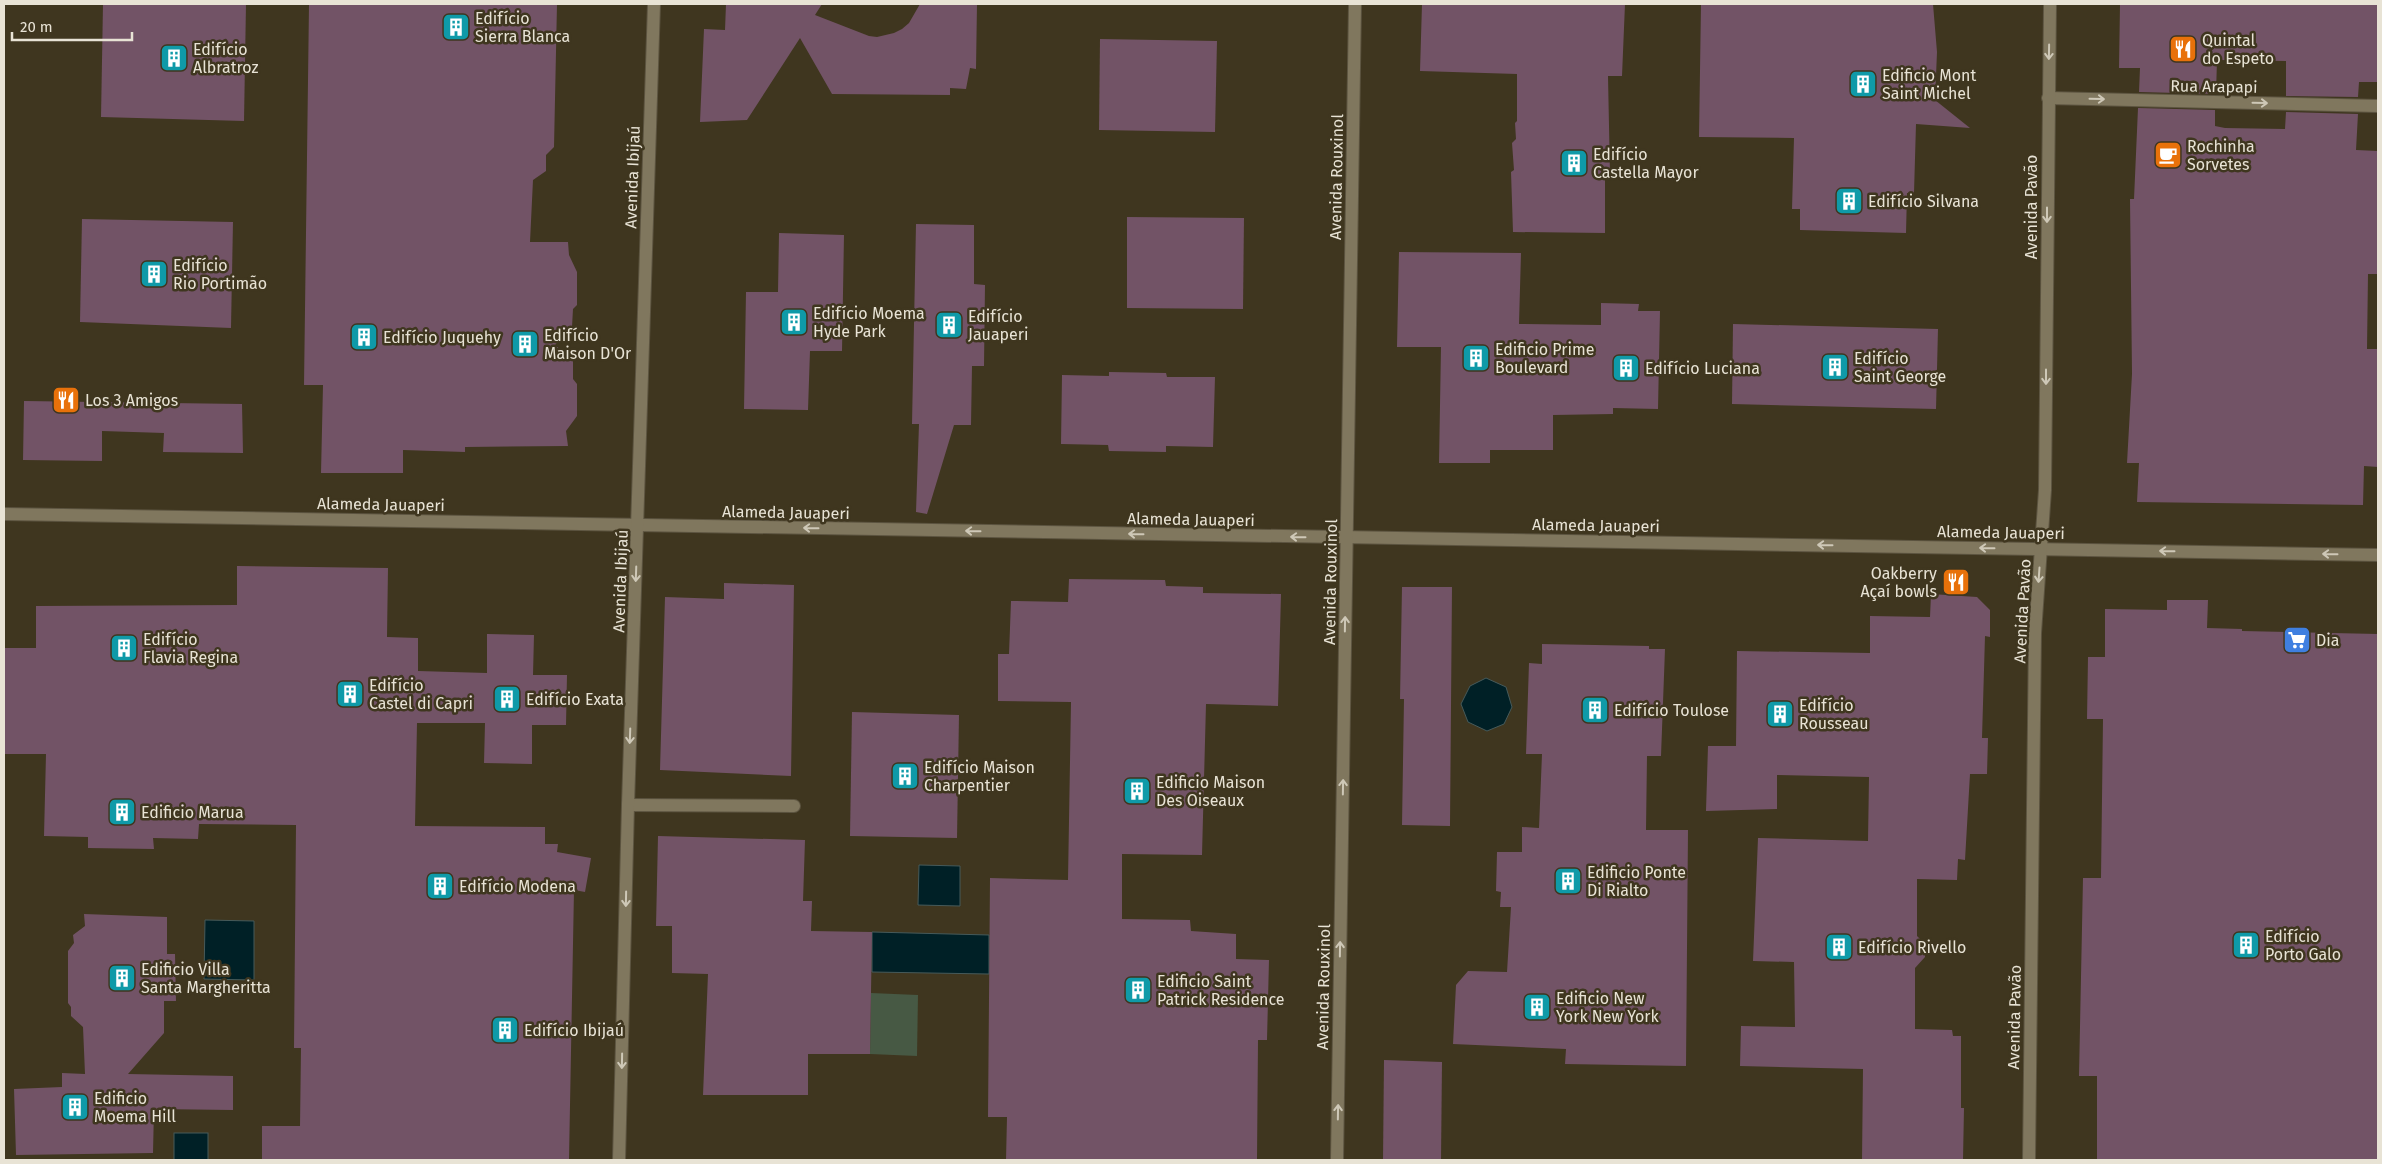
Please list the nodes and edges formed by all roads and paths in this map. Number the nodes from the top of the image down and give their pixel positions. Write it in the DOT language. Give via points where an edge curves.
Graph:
graph roads {
  1 [pos="654,4"];
  2 [pos="1355,4"];
  3 [pos="2050,4"];
  4 [pos="2048,98"];
  5 [pos="2378,106"];
  6 [pos="4,514"];
  7 [pos="638,525"];
  8 [pos="1347,538"];
  9 [pos="2041,549"];
  10 [pos="2378,554"];
  11 [pos="628,805"];
  12 [pos="794,806"];
  13 [pos="620,1160"];
  14 [pos="1337,1160"];
  15 [pos="2029,1160"];
  1 -- 7 [label="street, Avenida Ibijaú"];
  2 -- 8 [label="street, Avenida Rouxinol"];
  3 -- 4 [label="street, Avenida Pavão, one-way"];
  4 -- 5 [label="street, Rua Arapapi, one-way"];
  4 -- 9 [label="street, Avenida Pavão, one-way" via="2045,490"];
  6 -- 7 [label="street, Alameda Jauaperi"];
  8 -- 7 [label="street, Alameda Jauaperi, one-way"];
  7 -- 11 [label="street, Avenida Ibijaú, one-way"];
  9 -- 8 [label="street, Alameda Jauaperi, one-way"];
  14 -- 8 [label="street, Avenida Rouxinol, one-way"];
  10 -- 9 [label="street, Alameda Jauaperi, one-way"];
  9 -- 15 [label="street, Avenida Pavão, one-way" via="2035,633"];
  11 -- 12 [label="street"];
  11 -- 13 [label="street, Avenida Ibijaú, one-way"];
}
